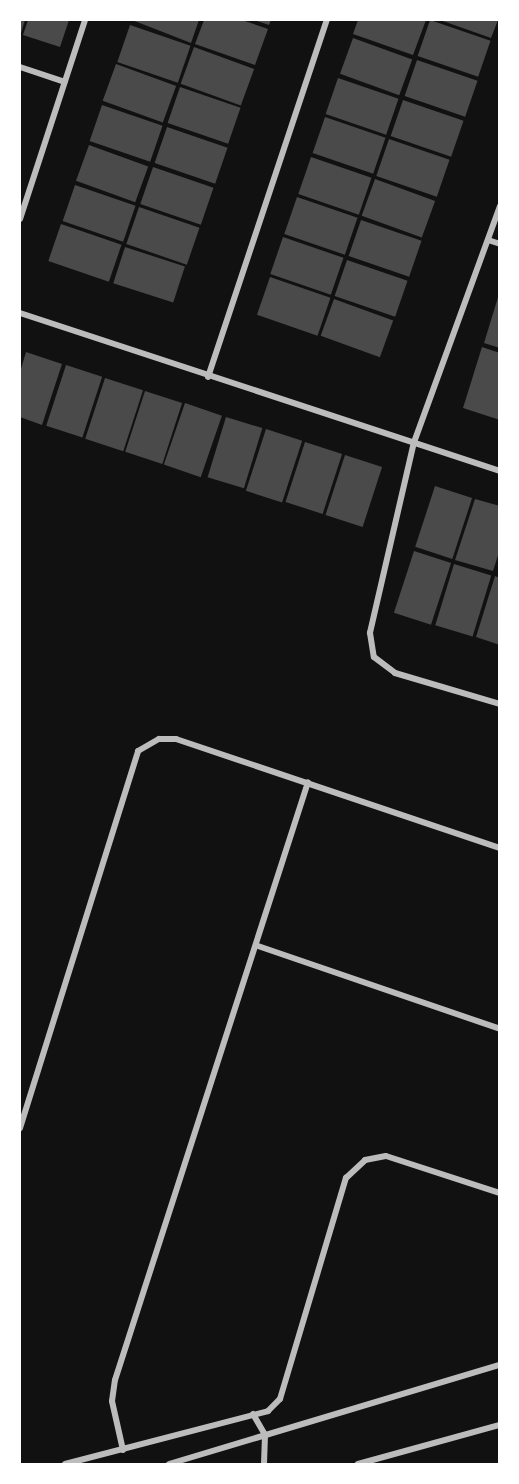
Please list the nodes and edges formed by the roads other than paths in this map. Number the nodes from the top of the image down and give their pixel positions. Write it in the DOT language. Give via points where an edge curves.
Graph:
graph roads {
  1 [pos="85,20"];
  2 [pos="327,20"];
  3 [pos="20,67"];
  4 [pos="65,82"];
  5 [pos="500,207"];
  6 [pos="20,219"];
  7 [pos="488,240"];
  8 [pos="500,244"];
  9 [pos="20,314"];
  10 [pos="208,377"];
  11 [pos="414,442"];
  12 [pos="500,471"];
  13 [pos="500,704"];
  14 [pos="308,782"];
  15 [pos="500,848"];
  16 [pos="258,946"];
  17 [pos="500,1029"];
  18 [pos="20,1128"];
  19 [pos="500,1193"];
  20 [pos="500,1365"];
  21 [pos="253,1414"];
  22 [pos="500,1425"];
  23 [pos="265,1435"];
  24 [pos="123,1450"];
  25 [pos="65,1464"];
  26 [pos="169,1464"];
  27 [pos="264,1464"];
  28 [pos="358,1464"];
  1 -- 4 [label="street"];
  2 -- 10 [label="street"];
  3 -- 4 [label="street"];
  4 -- 6 [label="street"];
  5 -- 7 [label="street"];
  7 -- 8 [label="street"];
  7 -- 11 [label="street"];
  9 -- 10 [label="street"];
  10 -- 11 [label="street"];
  11 -- 12 [label="street"];
  11 -- 13 [label="street" via="370,633 374,657 395,673"];
  14 -- 15 [label="street"];
  14 -- 16 [label="street"];
  14 -- 18 [label="street" via="176,739 159,739 138,751"];
  16 -- 17 [label="street"];
  16 -- 24 [label="street" via="115,1380 112,1401"];
  19 -- 21 [label="street" via="386,1156 365,1160 346,1178 280,1399 268,1411"];
  20 -- 23 [label="street"];
  21 -- 23 [label="street"];
  21 -- 24 [label="street"];
  22 -- 28 [label="street"];
  23 -- 26 [label="street"];
  23 -- 27 [label="street"];
  24 -- 25 [label="street"];
}
